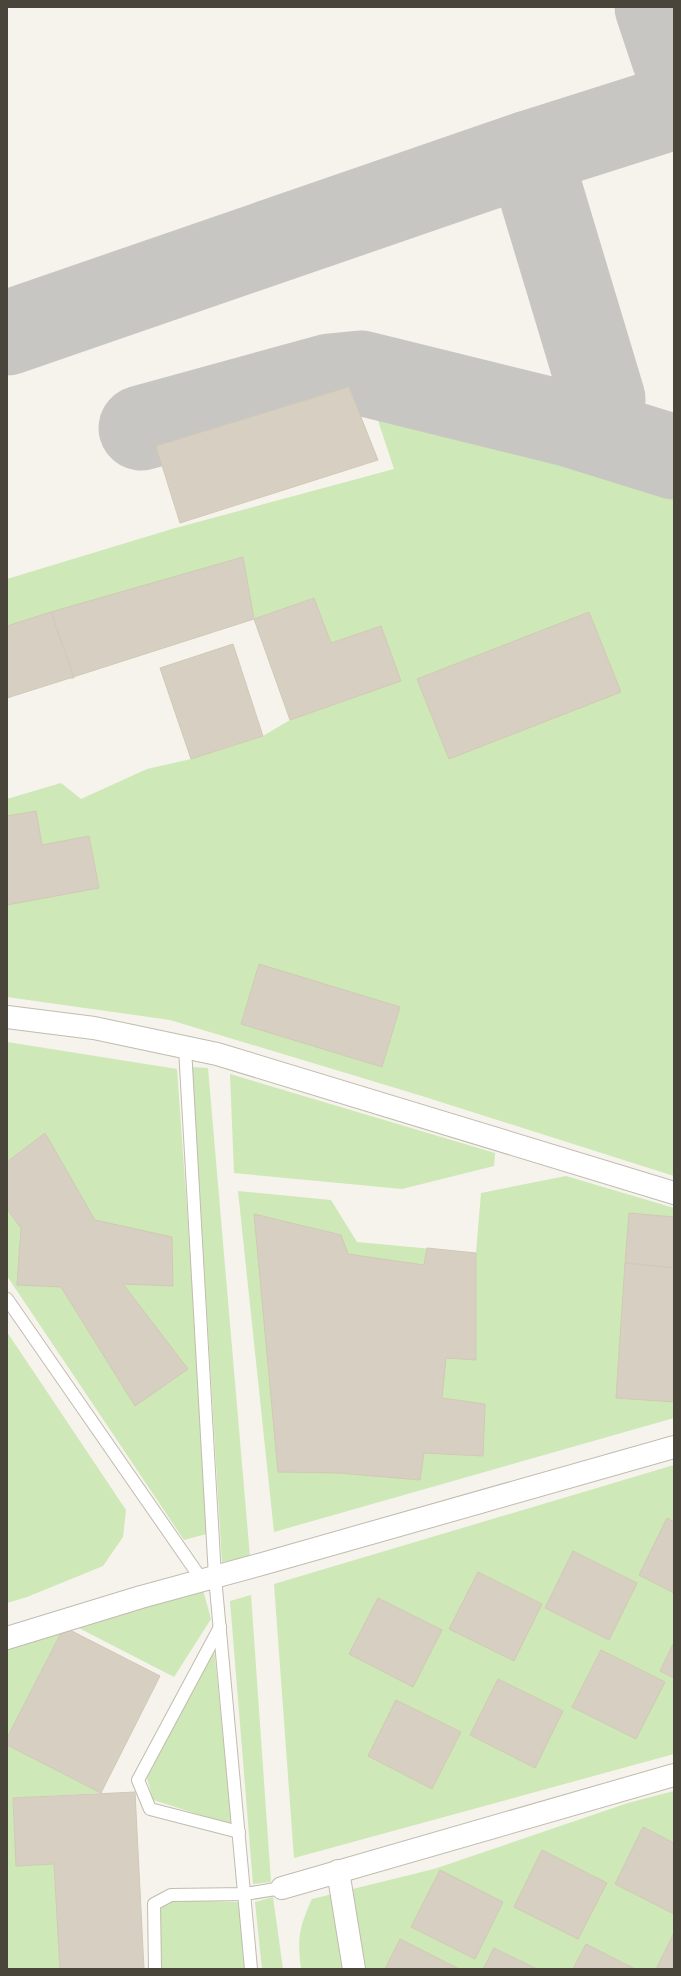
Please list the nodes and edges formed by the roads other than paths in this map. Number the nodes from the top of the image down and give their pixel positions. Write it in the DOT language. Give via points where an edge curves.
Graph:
graph roads {
  1 [pos="7,1017"];
  2 [pos="185,1048"];
  3 [pos="674,1194"];
  4 [pos="7,1300"];
  5 [pos="674,1446"];
  6 [pos="209,1578"];
  7 [pos="220,1627"];
  8 [pos="7,1638"];
  9 [pos="674,1775"];
  10 [pos="239,1832"];
  11 [pos="338,1871"];
  12 [pos="282,1888"];
  13 [pos="245,1894"];
  14 [pos="155,1969"];
  15 [pos="251,1969"];
  16 [pos="354,1969"];
  1 -- 2 [label="street" via="94,1028"];
  2 -- 3 [label="street" via="217,1054"];
  2 -- 6 [label="lane"];
  4 -- 6 [label="lane"];
  5 -- 6 [label="street"];
  6 -- 7 [label="lane"];
  6 -- 8 [label="street"];
  7 -- 10 [label="lane"];
  7 -- 10 [label="lane" via="138,1780 150,1809"];
  9 -- 11 [label="street"];
  10 -- 13 [label="lane"];
  11 -- 12 [label="street"];
  11 -- 16 [label="street"];
  12 -- 13 [label="lane"];
  13 -- 14 [label="lane" via="171,1895 154,1904"];
  13 -- 15 [label="lane"];
}
